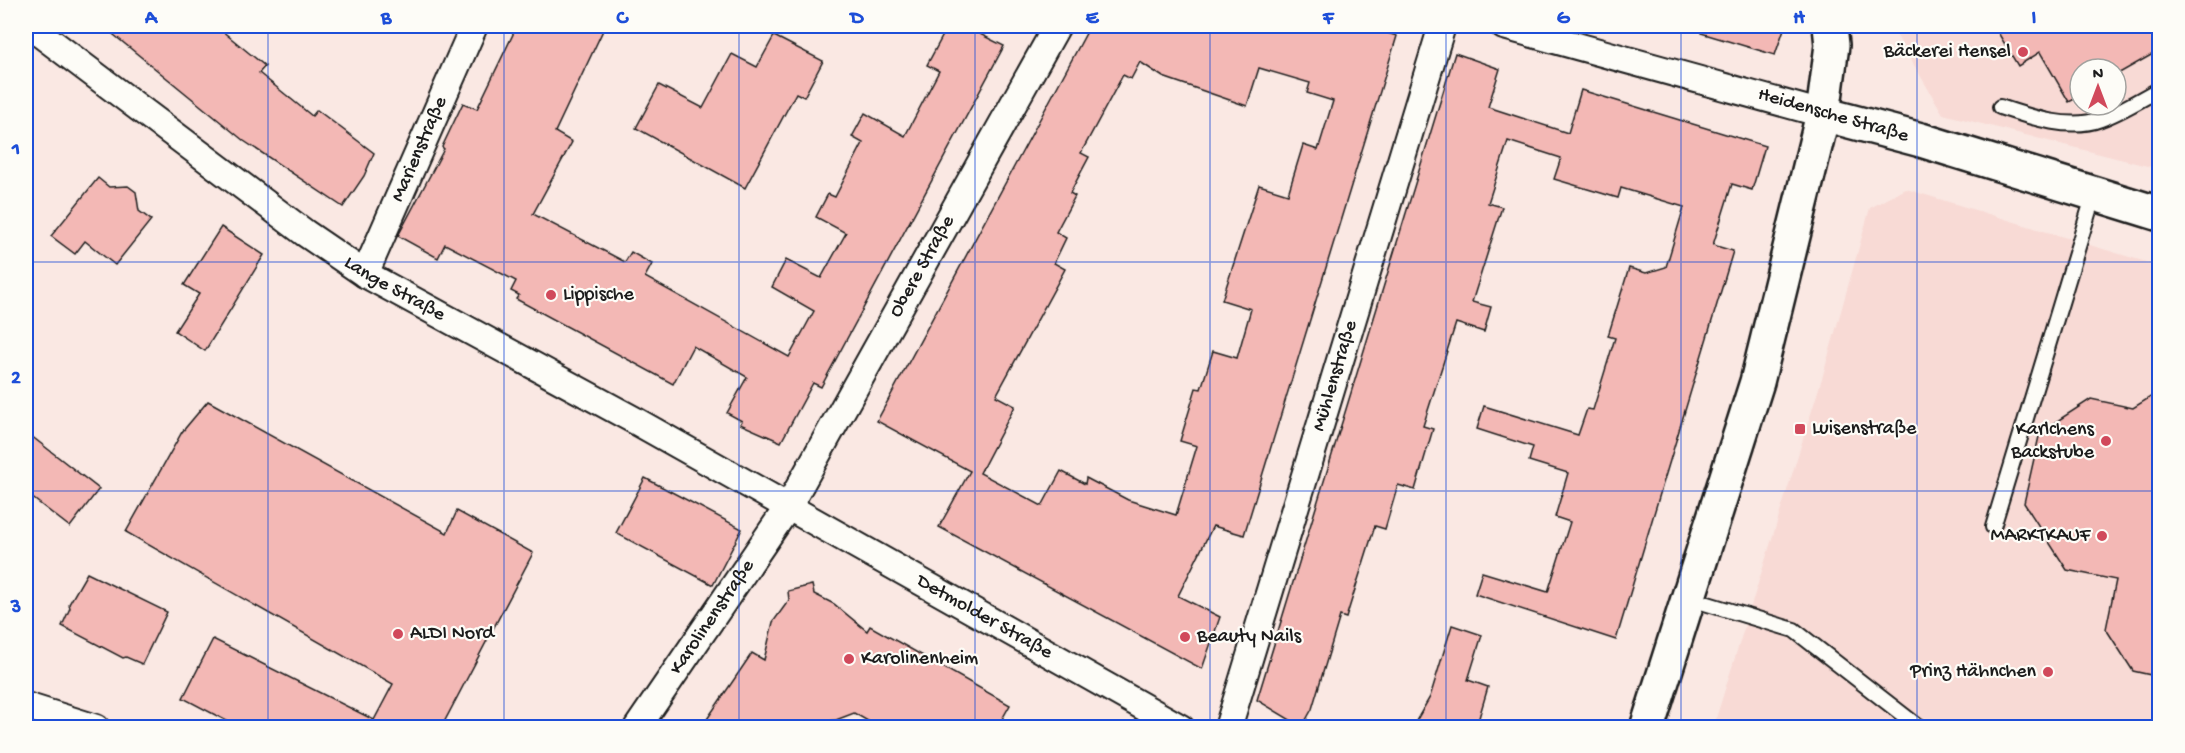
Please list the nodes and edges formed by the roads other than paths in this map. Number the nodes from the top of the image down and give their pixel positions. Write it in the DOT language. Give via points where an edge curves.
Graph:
graph roads {
  1 [pos="30,26"];
  2 [pos="474,26"];
  3 [pos="1057,26"];
  4 [pos="1442,26"];
  5 [pos="1504,26"];
  6 [pos="1830,26"];
  7 [pos="2160,89"];
  8 [pos="2000,107"];
  9 [pos="1823,114"];
  10 [pos="2094,194"];
  11 [pos="2160,214"];
  12 [pos="365,274"];
  13 [pos="788,507"];
  14 [pos="1993,527"];
  15 [pos="1688,598"];
  16 [pos="26,706"];
  17 [pos="96,728"];
  18 [pos="637,728"];
  19 [pos="1181,728"];
  20 [pos="1228,728"];
  21 [pos="1647,728"];
  22 [pos="1920,728"];
  1 -- 12 [label="street, Lange Straße" via="304,233"];
  2 -- 12 [label="street, Marienstraße"];
  3 -- 13 [label="street, Obere Straße"];
  4 -- 20 [label="street, Mühlenstraße"];
  5 -- 9 [label="street, Heidensche Straße"];
  6 -- 9 [label="main road" via="1832,45"];
  7 -- 8 [label="lane" via="2100,120 2070,123"];
  9 -- 10 [label="main road, Heidensche Straße"];
  9 -- 15 [label="main road" via="1757,382"];
  10 -- 11 [label="main road, Heidensche Straße"];
  10 -- 14 [label="lane"];
  12 -- 13 [label="street, Lange Straße"];
  13 -- 18 [label="street, Karolinenstraße"];
  13 -- 19 [label="street, Detmolder Straße"];
  15 -- 21 [label="main road"];
  15 -- 22 [label="lane" via="1794,630"];
  16 -- 17 [label="street"];
}
